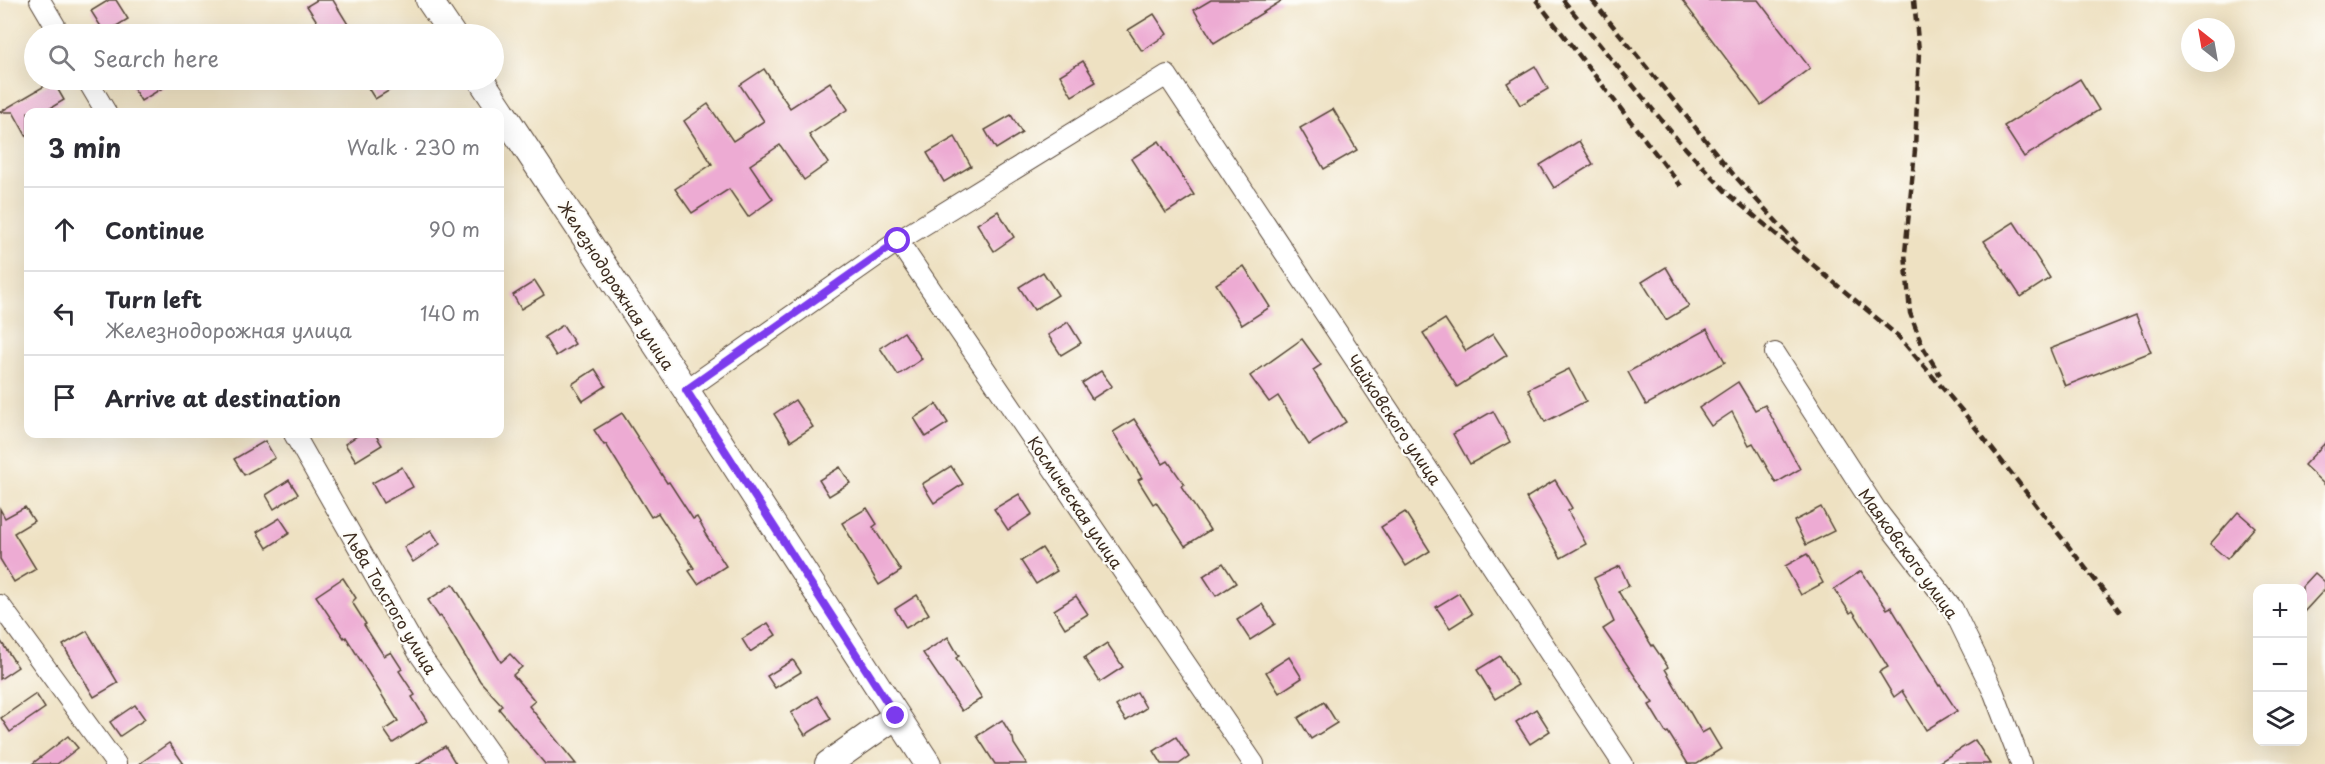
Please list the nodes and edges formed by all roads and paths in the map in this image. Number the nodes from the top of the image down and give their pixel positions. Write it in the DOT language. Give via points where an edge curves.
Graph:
graph roads {
  1 [pos="40,0"];
  2 [pos="429,0"];
  3 [pos="54,24"];
  4 [pos="445,24"];
  5 [pos="93,90"];
  6 [pos="488,90"];
  7 [pos="104,108"];
  8 [pos="500,108"];
  9 [pos="504,115"];
  10 [pos="898,241"];
  11 [pos="1775,353"];
  12 [pos="686,390"];
  13 [pos="296,438"];
  14 [pos="0,605"];
  15 [pos="896,716"];
  16 [pos="116,764"];
  17 [pos="497,764"];
  18 [pos="828,764"];
  19 [pos="928,764"];
  20 [pos="1254,764"];
  21 [pos="1623,764"];
  22 [pos="2021,764"];
  1 -- 3 [label="street"];
  2 -- 4 [label="street"];
  5 -- 7 [label="street"];
  6 -- 8 [label="street, Железнодорожная улица"];
  9 -- 12 [label="street, Железнодорожная улица"];
  10 -- 12 [label="street"];
  10 -- 20 [label="street, Космическая улица"];
  10 -- 21 [label="street, Чайковского улица" via="1167,75"];
  11 -- 22 [label="street, Маяковского улица" via="1875,508 1953,609 1994,693"];
  12 -- 15 [label="street, Железнодорожная улица"];
  13 -- 17 [label="street, Льва Толстого улица" via="418,652"];
  14 -- 16 [label="street"];
  15 -- 18 [label="street"];
  15 -- 19 [label="street, Железнодорожная улица"];
}
